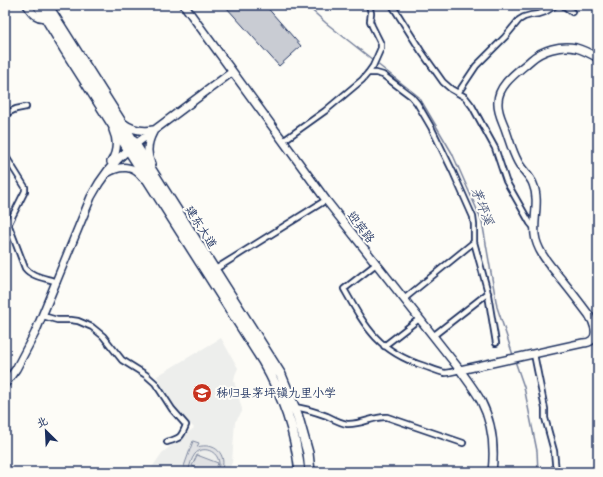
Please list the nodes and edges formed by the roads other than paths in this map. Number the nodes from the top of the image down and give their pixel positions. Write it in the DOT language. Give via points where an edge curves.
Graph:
graph roads {
  1 [pos="28,5"];
  2 [pos="38,5"];
  3 [pos="47,5"];
  4 [pos="184,5"];
  5 [pos="369,5"];
  6 [pos="392,5"];
  7 [pos="556,5"];
  8 [pos="564,5"];
  9 [pos="572,12"];
  10 [pos="49,16"];
  11 [pos="598,58"];
  12 [pos="232,72"];
  13 [pos="368,73"];
  14 [pos="458,92"];
  15 [pos="102,106"];
  16 [pos="26,107"];
  17 [pos="5,114"];
  18 [pos="119,120"];
  19 [pos="155,130"];
  20 [pos="283,141"];
  21 [pos="132,147"];
  22 [pos="5,155"];
  23 [pos="105,174"];
  24 [pos="160,192"];
  25 [pos="326,200"];
  26 [pos="535,228"];
  27 [pos="474,242"];
  28 [pos="376,264"];
  29 [pos="211,272"];
  30 [pos="57,282"];
  31 [pos="488,293"];
  32 [pos="404,299"];
  33 [pos="43,316"];
  34 [pos="419,318"];
  35 [pos="433,336"];
  36 [pos="496,343"];
  37 [pos="384,346"];
  38 [pos="530,355"];
  39 [pos="460,370"];
  40 [pos="5,384"];
  41 [pos="290,408"];
  42 [pos="167,442"];
  43 [pos="463,443"];
  44 [pos="300,472"];
  45 [pos="310,472"];
  46 [pos="492,472"];
  47 [pos="556,472"];
  1 -- 10 [label="main road" via="34,15"];
  2 -- 10 [label="highway, 建东大道"];
  3 -- 10 [label="highway, 建东大道"];
  4 -- 12 [label="main road, 迎宾路"];
  5 -- 13 [label="street" via="370,21 381,48"];
  6 -- 14 [label="street" via="443,82"];
  7 -- 14 [label="street" via="519,20 476,66"];
  8 -- 9 [label="street"];
  10 -- 15 [label="highway, 建东大道"];
  10 -- 18 [label="highway, 建东大道"];
  11 -- 26 [label="main road" via="583,50 569,47 544,52 533,58 509,80 499,94 499,111 516,158 535,189"];
  12 -- 19 [label="main road"];
  12 -- 20 [label="main road, 迎宾路"];
  13 -- 20 [label="street" via="325,111"];
  13 -- 27 [label="street" via="383,75 417,103 473,217"];
  14 -- 26 [label="street" via="475,110 495,148 506,181"];
  15 -- 21 [label="highway, 建东大道"];
  15 -- 23 [label="main road" via="117,143 114,157"];
  16 -- 17 [label="street"];
  18 -- 19 [label="main road" via="136,130"];
  18 -- 21 [label="highway, 建东大道"];
  19 -- 21 [label="main road"];
  19 -- 24 [label="main road" via="149,140 147,152 157,175"];
  20 -- 25 [label="main road, 迎宾路"];
  21 -- 23 [label="main road"];
  21 -- 24 [label="highway, 建东大道"];
  22 -- 30 [label="street" via="25,187 9,223 25,268 28,272"];
  23 -- 24 [label="main road" via="120,168 132,169"];
  23 -- 30 [label="main road" via="91,197"];
  24 -- 29 [label="highway, 建东大道"];
  25 -- 28 [label="main road, 迎宾路"];
  25 -- 29 [label="street"];
  26 -- 38 [label="main road" via="539,249 589,315 595,334 590,341"];
  27 -- 31 [label="street"];
  27 -- 32 [label="street"];
  28 -- 32 [label="main road, 迎宾路"];
  28 -- 37 [label="street" via="344,289 361,319"];
  29 -- 41 [label="highway, 建东大道" via="281,375"];
  30 -- 33 [label="main road"];
  31 -- 35 [label="street"];
  31 -- 36 [label="street"];
  32 -- 34 [label="main road, 迎宾路"];
  33 -- 40 [label="main road" via="16,369"];
  33 -- 42 [label="street" via="78,321 92,327 103,336 122,360 155,383 186,425 180,437"];
  34 -- 35 [label="main road, 迎宾路"];
  34 -- 37 [label="street"];
  35 -- 39 [label="main road, 迎宾路"];
  37 -- 39 [label="street" via="397,355 438,371 445,373"];
  38 -- 39 [label="main road"];
  38 -- 47 [label="street" via="545,409"];
  39 -- 46 [label="main road, 迎宾路" via="481,400 490,423 494,449"];
  41 -- 43 [label="street" via="312,411 348,424 387,417"];
  41 -- 44 [label="highway, 建东大道"];
  41 -- 45 [label="highway, 建东大道" via="303,434"];
}
